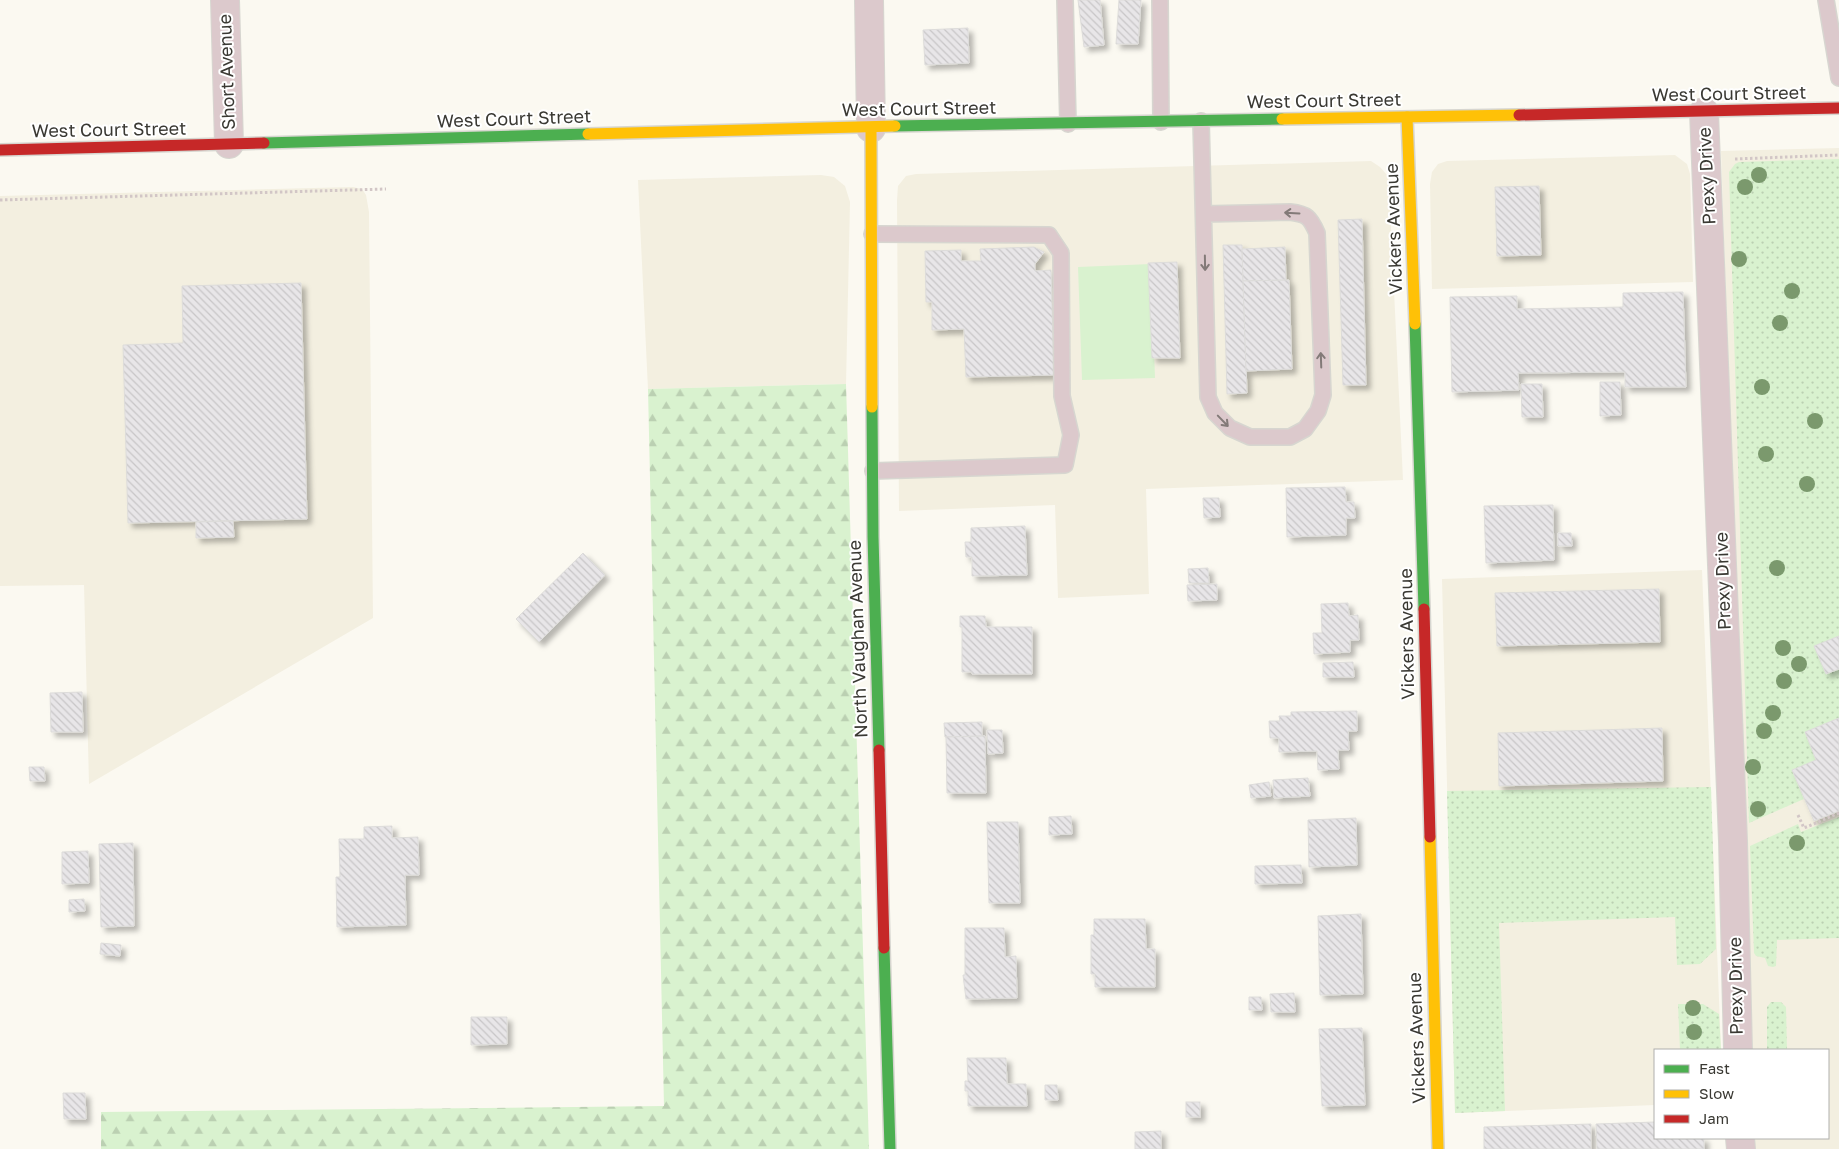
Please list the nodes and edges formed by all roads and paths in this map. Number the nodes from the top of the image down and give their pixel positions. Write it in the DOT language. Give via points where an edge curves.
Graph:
graph roads {
  1 [pos="225,0"];
  2 [pos="869,0"];
  3 [pos="1065,0"];
  4 [pos="1160,0"];
  5 [pos="1826,0"];
  6 [pos="1839,78"];
  7 [pos="1839,108"];
  8 [pos="1704,112"];
  9 [pos="1407,117"];
  10 [pos="1201,121"];
  11 [pos="1160,122"];
  12 [pos="1068,124"];
  13 [pos="871,128"];
  14 [pos="230,144"];
  15 [pos="0,150"];
  16 [pos="1839,155"];
  17 [pos="1731,163"];
  18 [pos="386,189"];
  19 [pos="0,200"];
  20 [pos="1204,214"];
  21 [pos="872,234"];
  22 [pos="873,471"];
  23 [pos="1839,813"];
  24 [pos="1798,815"];
  25 [pos="1738,1049"];
  26 [pos="890,1149"];
  27 [pos="1438,1149"];
  1 -- 14 [label="street, Short Avenue"];
  2 -- 13 [label="street"];
  3 -- 12 [label="lane"];
  4 -- 11 [label="lane"];
  5 -- 6 [label="lane"];
  7 -- 8 [label="street, West Court Street"];
  8 -- 9 [label="street, West Court Street"];
  8 -- 25 [label="street, Prexy Drive" via="1733,841"];
  9 -- 10 [label="street, West Court Street"];
  9 -- 27 [label="street, Vickers Avenue"];
  10 -- 11 [label="street, West Court Street"];
  10 -- 20 [label="lane"];
  11 -- 12 [label="street, West Court Street"];
  12 -- 13 [label="street, West Court Street"];
  13 -- 14 [label="street, West Court Street"];
  13 -- 21 [label="street, North Vaughan Avenue"];
  14 -- 15 [label="street, West Court Street"];
  16 -- 17 [label="path" via="1735,159"];
  18 -- 19 [label="path"];
  20 -- 20 [label="lane, one-way" via="1208,397 1216,413 1230,428 1250,437 1290,436 1305,429 1318,411 1323,395 1317,233 1311,220 1302,214"];
  21 -- 22 [label="street, North Vaughan Avenue"];
  21 -- 22 [label="lane" via="1049,235 1061,253 1062,396 1071,435 1065,465"];
  22 -- 26 [label="street, North Vaughan Avenue"];
  23 -- 24 [label="path" via="1804,828"];
}
